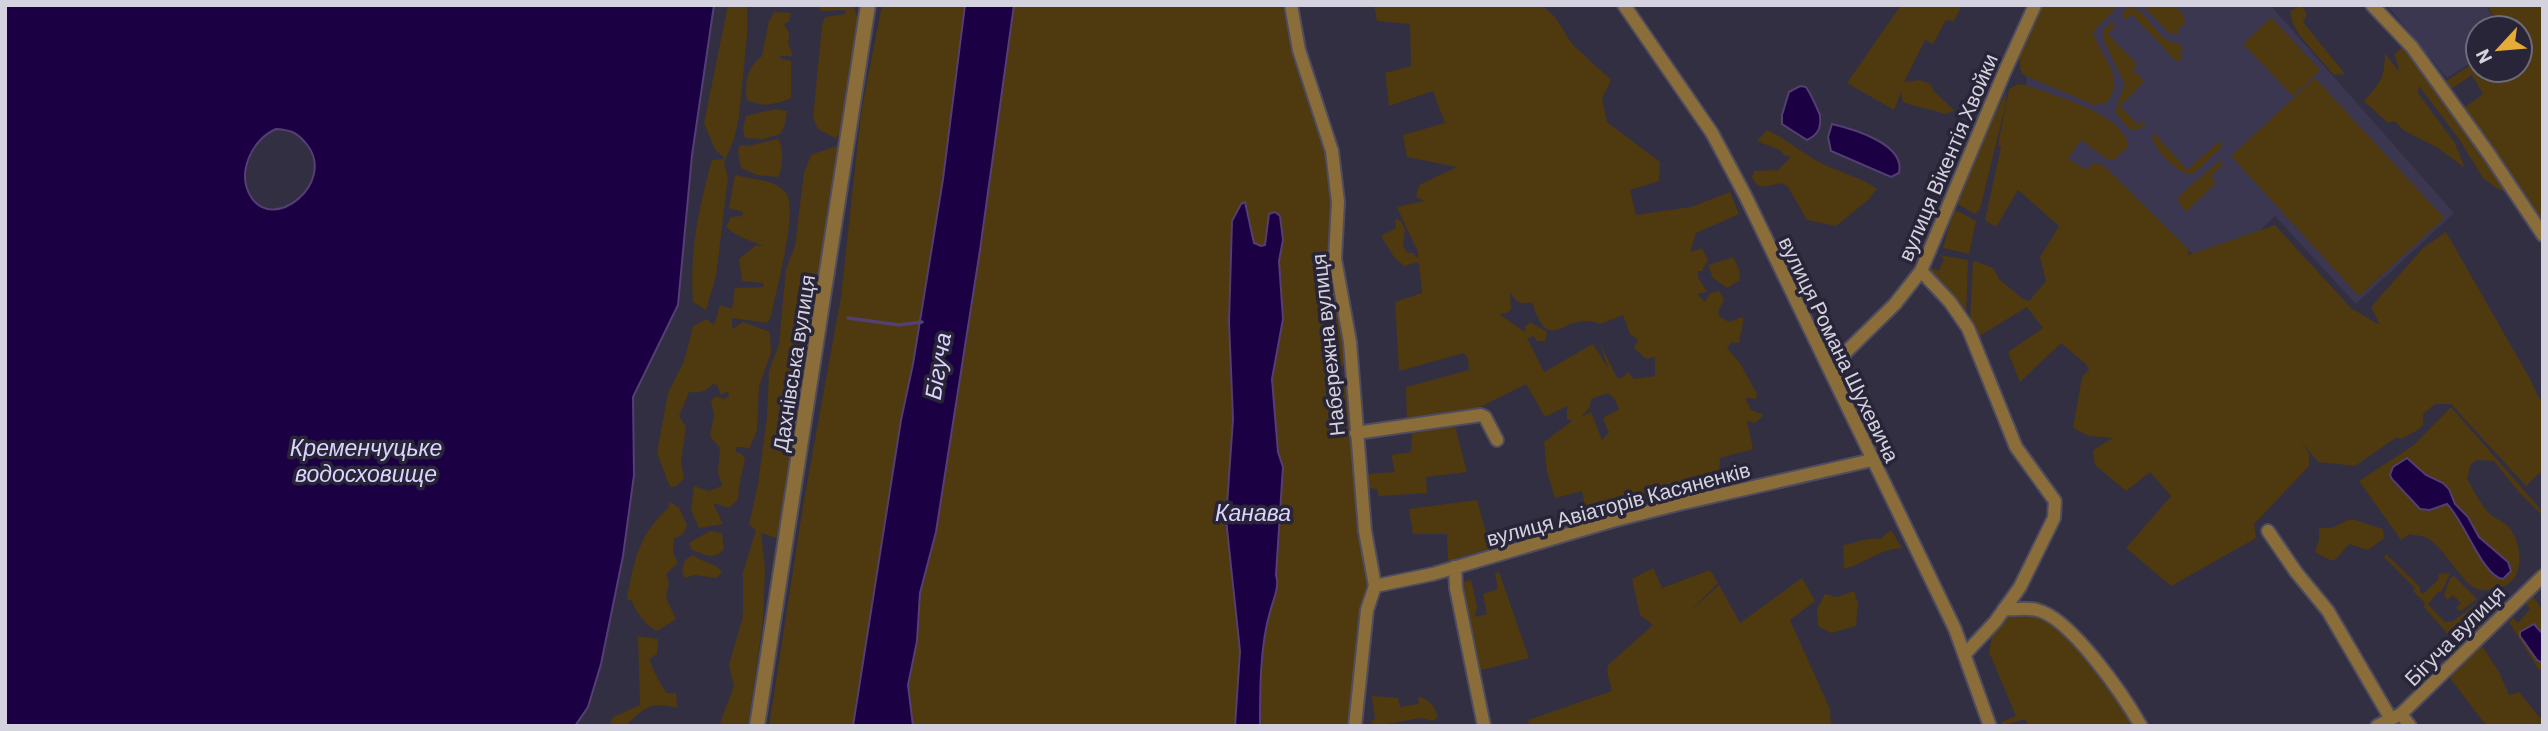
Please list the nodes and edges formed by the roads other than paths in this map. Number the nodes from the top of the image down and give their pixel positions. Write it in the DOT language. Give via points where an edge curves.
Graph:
graph roads {
  1 [pos="868,5"];
  2 [pos="1291,5"];
  3 [pos="1624,5"];
  4 [pos="2035,5"];
  5 [pos="2372,5"];
  6 [pos="2543,235"];
  7 [pos="1921,271"];
  8 [pos="1818,344"];
  9 [pos="1849,348"];
  10 [pos="1837,383"];
  11 [pos="1356,433"];
  12 [pos="1497,440"];
  13 [pos="1872,460"];
  14 [pos="2268,531"];
  15 [pos="1455,566"];
  16 [pos="2543,576"];
  17 [pos="1374,586"];
  18 [pos="2004,608"];
  19 [pos="1965,654"];
  20 [pos="2396,717"];
  21 [pos="757,726"];
  22 [pos="1355,726"];
  23 [pos="1484,726"];
  24 [pos="1990,726"];
  25 [pos="2141,726"];
  26 [pos="2377,726"];
  27 [pos="2410,726"];
  1 -- 21 [label="street, Дахнівська вулиця"];
  2 -- 11 [label="street, Набережна вулиця" via="1298,50 1332,151 1338,202 1335,259 1350,342"];
  3 -- 8 [label="street, вулиця Романа Шухевича" via="1712,133"];
  4 -- 7 [label="street, вулиця Вікентія Хвойки"];
  5 -- 6 [label="street" via="2419,57"];
  7 -- 9 [label="street, вулиця Вікентія Хвойки" via="1895,304"];
  7 -- 18 [label="street" via="1968,328 2016,447 2055,501 2054,518 2043,542 2021,587"];
  8 -- 9 [label="street"];
  8 -- 10 [label="street, вулиця Романа Шухевича"];
  9 -- 10 [label="street, вулиця Вікентія Хвойки"];
  10 -- 13 [label="street, вулиця Романа Шухевича"];
  11 -- 12 [label="street" via="1481,415"];
  11 -- 17 [label="street, Набережна вулиця" via="1364,531"];
  13 -- 15 [label="street, вулиця Авіаторів Касяненків" via="1679,503"];
  13 -- 19 [label="street, вулиця Романа Шухевича"];
  14 -- 20 [label="street, Бігуча вулиця" via="2328,611"];
  15 -- 17 [label="street, вулиця Авіаторів Касяненків"];
  15 -- 23 [label="street"];
  16 -- 20 [label="street, Бігуча вулиця"];
  17 -- 22 [label="street, Набережна вулиця" via="1367,610"];
  18 -- 19 [label="street"];
  18 -- 25 [label="street" via="2037,610 2061,621 2096,660"];
  19 -- 24 [label="street, вулиця Романа Шухевича"];
  20 -- 26 [label="street, Бігуча вулиця"];
  20 -- 27 [label="street"];
}
